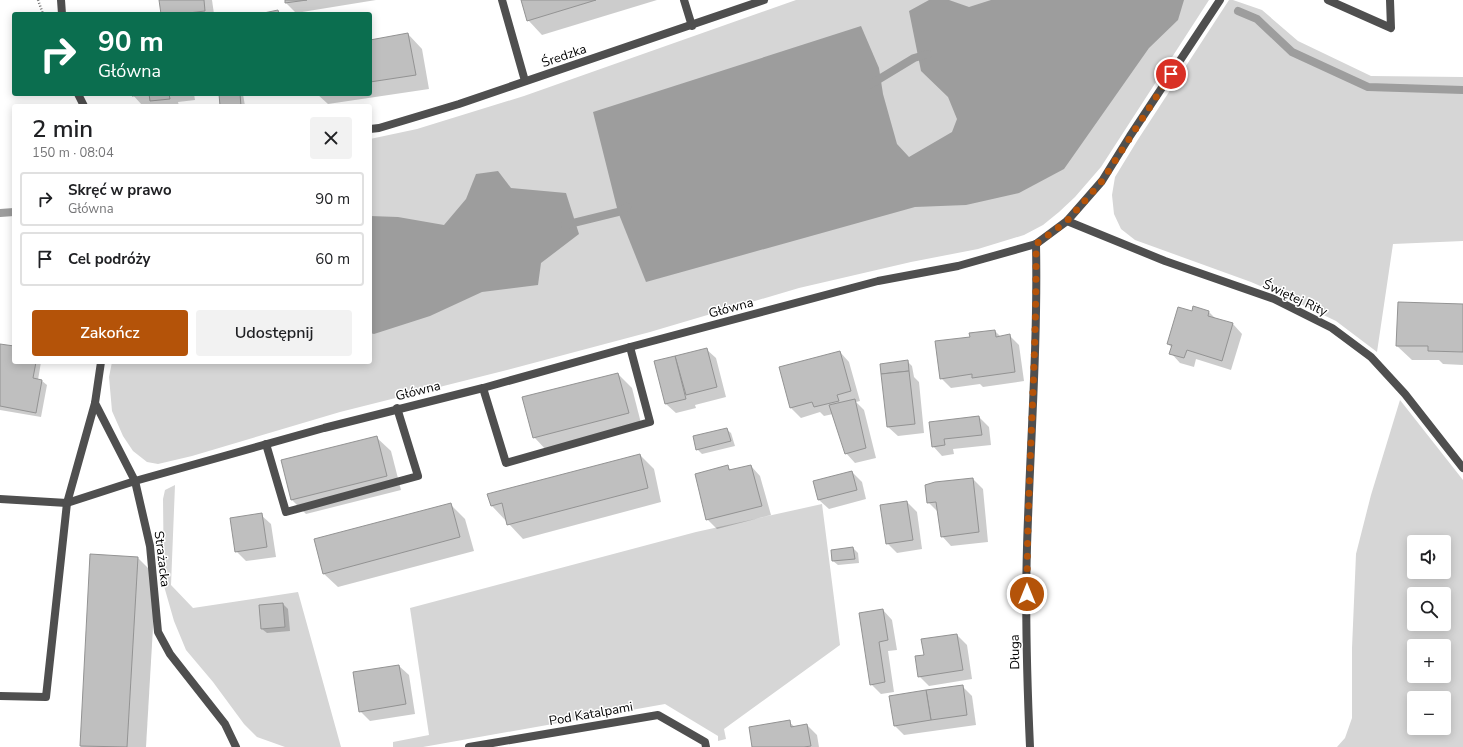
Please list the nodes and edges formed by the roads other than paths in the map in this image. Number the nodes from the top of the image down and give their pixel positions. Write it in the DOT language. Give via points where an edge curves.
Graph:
graph roads {
  1 [pos="61,0"];
  2 [pos="502,0"];
  3 [pos="684,0"];
  4 [pos="764,0"];
  5 [pos="1220,0"];
  6 [pos="1328,0"];
  7 [pos="1390,0"];
  8 [pos="62,12"];
  9 [pos="692,26"];
  10 [pos="525,81"];
  11 [pos="372,129"];
  12 [pos="1067,221"];
  13 [pos="1036,244"];
  14 [pos="630,347"];
  15 [pos="101,364"];
  16 [pos="483,388"];
  17 [pos="95,403"];
  18 [pos="398,408"];
  19 [pos="266,444"];
  20 [pos="1463,468"];
  21 [pos="135,481"];
  22 [pos="0,499"];
  23 [pos="67,503"];
  24 [pos="0,696"];
  25 [pos="236,747"];
  26 [pos="469,747"];
  27 [pos="706,747"];
  28 [pos="1030,747"];
  1 -- 8 [label="street"];
  2 -- 10 [label="street"];
  3 -- 9 [label="street"];
  4 -- 9 [label="street, Średzka"];
  5 -- 12 [label="street, Główna" via="1102,181"];
  6 -- 7 [label="street" via="1391,28"];
  9 -- 10 [label="street, Średzka"];
  10 -- 11 [label="street, Średzka" via="460,104"];
  12 -- 13 [label="street, Główna"];
  12 -- 20 [label="street, Świętej Rity" via="1165,261 1274,299 1332,328 1371,357 1406,394"];
  13 -- 14 [label="street, Główna" via="958,266 878,281"];
  13 -- 28 [label="street, Długa" via="1037,293 1027,556"];
  14 -- 16 [label="street, Główna"];
  14 -- 16 [label="street" via="650,422 506,463"];
  15 -- 17 [label="street"];
  16 -- 18 [label="street, Główna"];
  17 -- 21 [label="street, Strażacka"];
  17 -- 23 [label="street"];
  18 -- 19 [label="street, Główna"];
  18 -- 19 [label="street" via="418,476 286,512"];
  19 -- 21 [label="street, Główna"];
  21 -- 23 [label="street, Główna"];
  21 -- 25 [label="street, Strażacka" via="150,546 158,632 170,654 225,724"];
  22 -- 23 [label="street"];
  23 -- 24 [label="street" via="46,697"];
  26 -- 27 [label="street, Pod Katalpami" via="658,715 705,742"];
}
